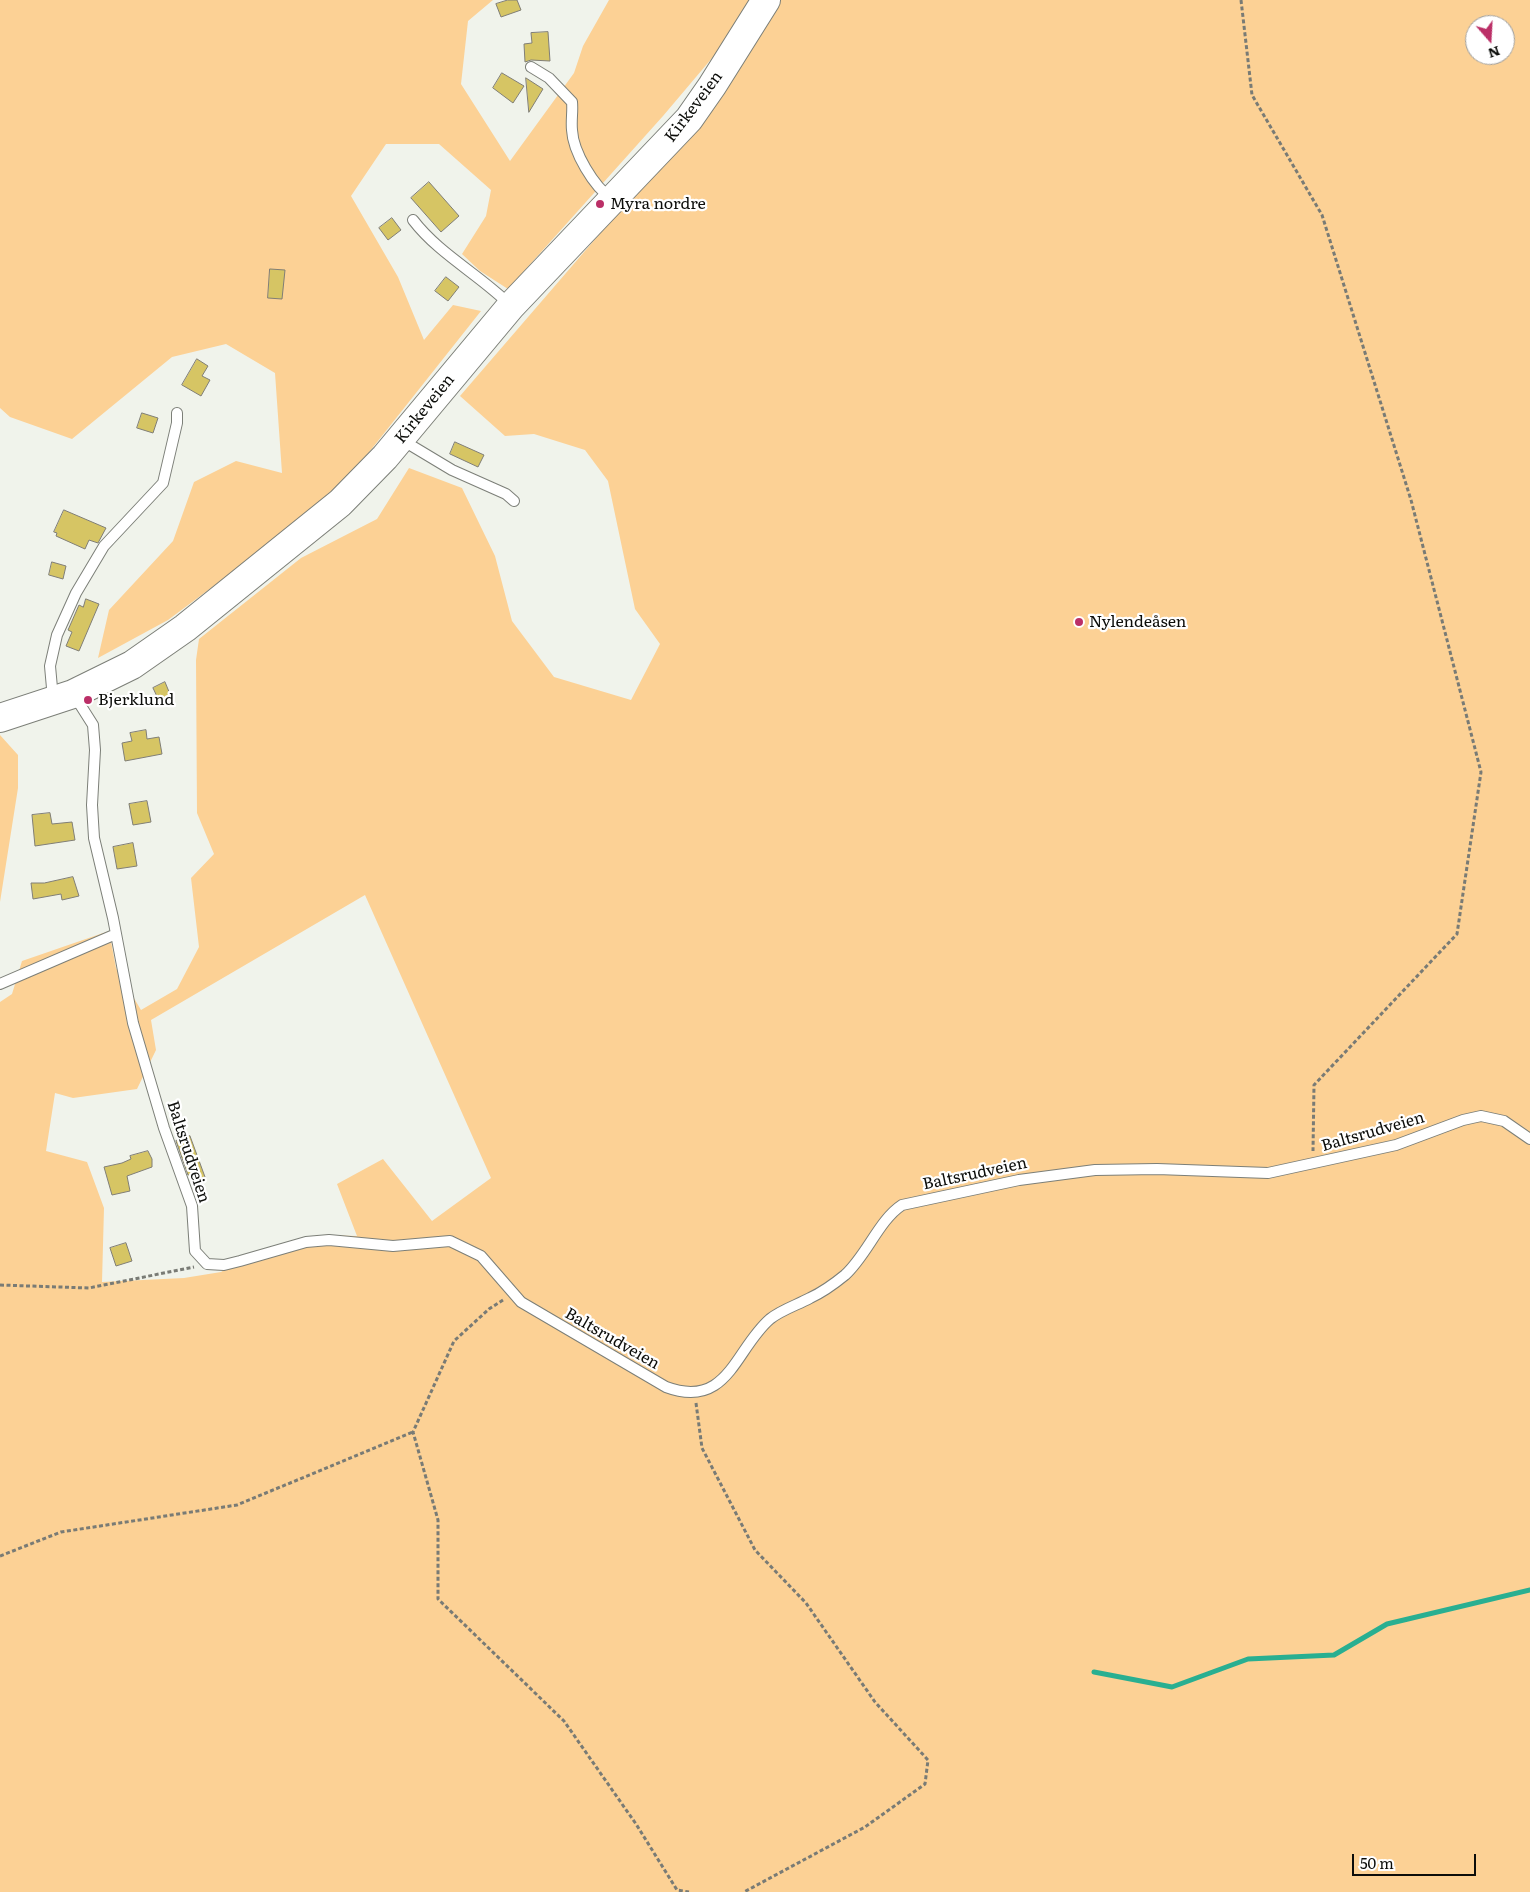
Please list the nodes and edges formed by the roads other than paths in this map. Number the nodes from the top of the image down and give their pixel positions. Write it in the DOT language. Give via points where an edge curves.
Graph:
graph roads {
  1 [pos="766,0"];
  2 [pos="531,67"];
  3 [pos="612,200"];
  4 [pos="414,220"];
  5 [pos="511,306"];
  6 [pos="177,413"];
  7 [pos="401,439"];
  8 [pos="514,501"];
  9 [pos="63,698"];
  10 [pos="0,718"];
  11 [pos="116,934"];
  12 [pos="0,984"];
  13 [pos="1530,1139"];
  1 -- 3 [label="main road, Kirkeveien" via="688,118"];
  2 -- 3 [label="lane" via="549,78 572,102 572,130 582,163"];
  3 -- 5 [label="main road, Kirkeveien"];
  4 -- 5 [label="lane" via="450,256 491,286"];
  5 -- 7 [label="main road, Kirkeveien"];
  6 -- 9 [label="lane" via="163,483 104,546 76,592 57,635 50,666"];
  7 -- 8 [label="lane" via="452,470 506,494"];
  7 -- 9 [label="main road, Kirkeveien" via="340,503 184,628 132,665"];
  9 -- 10 [label="main road, Kirkeveien"];
  9 -- 11 [label="lane, Baltsrudveien" via="92,725 95,750 94,838"];
  11 -- 12 [label="lane"];
  11 -- 13 [label="lane, Baltsrudveien" via="133,1023 164,1128 192,1206 196,1250 206,1264 240,1262 306,1242 329,1240 392,1246 450,1241 481,1256 512,1294 540,1315 666,1387 684,1392 712,1387 726,1377 770,1318 825,1291 846,1274 866,1252 890,1215 902,1205 1048,1175 1136,1168 1268,1173 1396,1144 1480,1116 1504,1121"];
}
